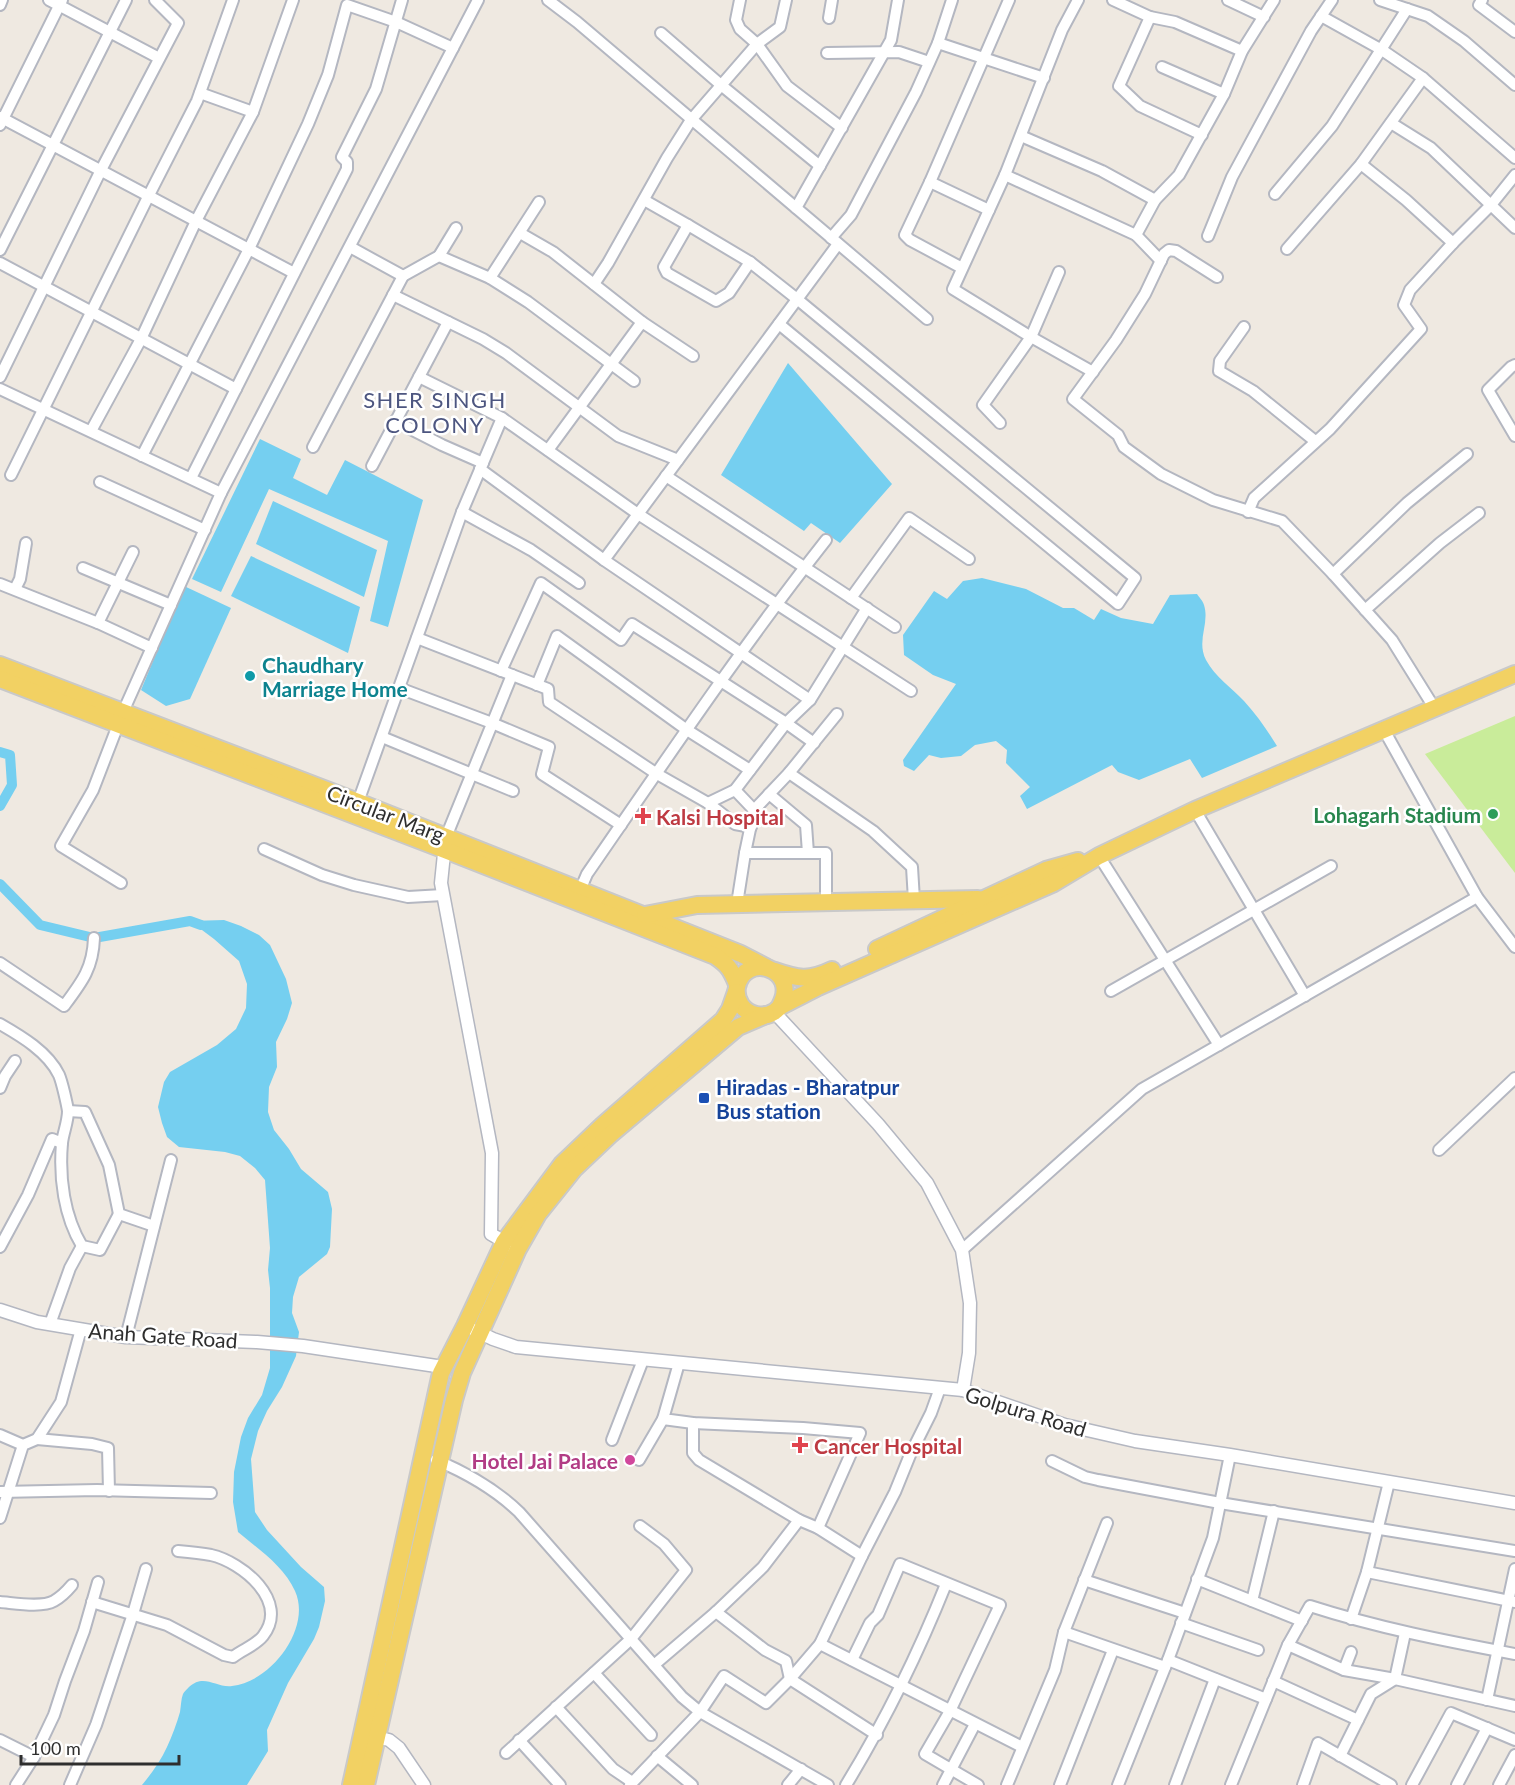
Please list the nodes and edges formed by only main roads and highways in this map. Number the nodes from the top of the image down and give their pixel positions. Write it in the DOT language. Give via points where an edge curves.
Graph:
graph roads {
  1 [pos="0,664"];
  2 [pos="1515,674"];
  3 [pos="0,679"];
  4 [pos="121,718"];
  5 [pos="445,843"];
  6 [pos="1100,856"];
  7 [pos="578,896"];
  8 [pos="986,898"];
  9 [pos="644,915"];
  10 [pos="772,970"];
  11 [pos="737,988"];
  12 [pos="774,1011"];
  13 [pos="511,1245"];
  14 [pos="472,1329"];
  15 [pos="453,1347"];
  16 [pos="471,1355"];
  17 [pos="442,1370"];
  18 [pos="461,1378"];
  19 [pos="369,1736"];
  20 [pos="351,1785"];
  21 [pos="366,1785"];
  1 -- 4 [label="main road, Circular Marg"];
  2 -- 6 [label="main road" via="1195,810"];
  3 -- 4 [label="main road, Circular Marg"];
  4 -- 5 [label="main road, Circular Marg"];
  4 -- 5 [label="main road, Circular Marg" via="358,802"];
  5 -- 7 [label="main road, Circular Marg"];
  6 -- 8 [label="main road, Circular Marg" via="1046,870"];
  6 -- 12 [label="main road" via="1054,883"];
  7 -- 9 [label="main road, Circular Marg"];
  7 -- 11 [label="main road, Circular Marg" via="715,956 732,970"];
  8 -- 9 [label="main road" via="697,905"];
  8 -- 10 [label="main road, Circular Marg" via="821,976 793,978"];
  9 -- 10 [label="main road, Circular Marg"];
  10 -- 11 [label="main road" via="753,968 741,977"];
  10 -- 12 [label="main road" via="784,984 785,992"];
  11 -- 12 [label="main road" via="738,999 746,1011"];
  11 -- 13 [label="main road" via="723,1020 562,1164"];
  12 -- 13 [label="main road" via="738,1027 611,1134 574,1169"];
  13 -- 14 [label="main road"];
  14 -- 15 [label="main road"];
  14 -- 16 [label="main road"];
  15 -- 16 [label="main road" via="466,1343"];
  15 -- 17 [label="main road"];
  16 -- 18 [label="main road"];
  17 -- 18 [label="main road" via="441,1379 448,1385"];
  17 -- 19 [label="main road"];
  18 -- 19 [label="main road"];
  19 -- 20 [label="main road"];
  19 -- 21 [label="main road"];
}
